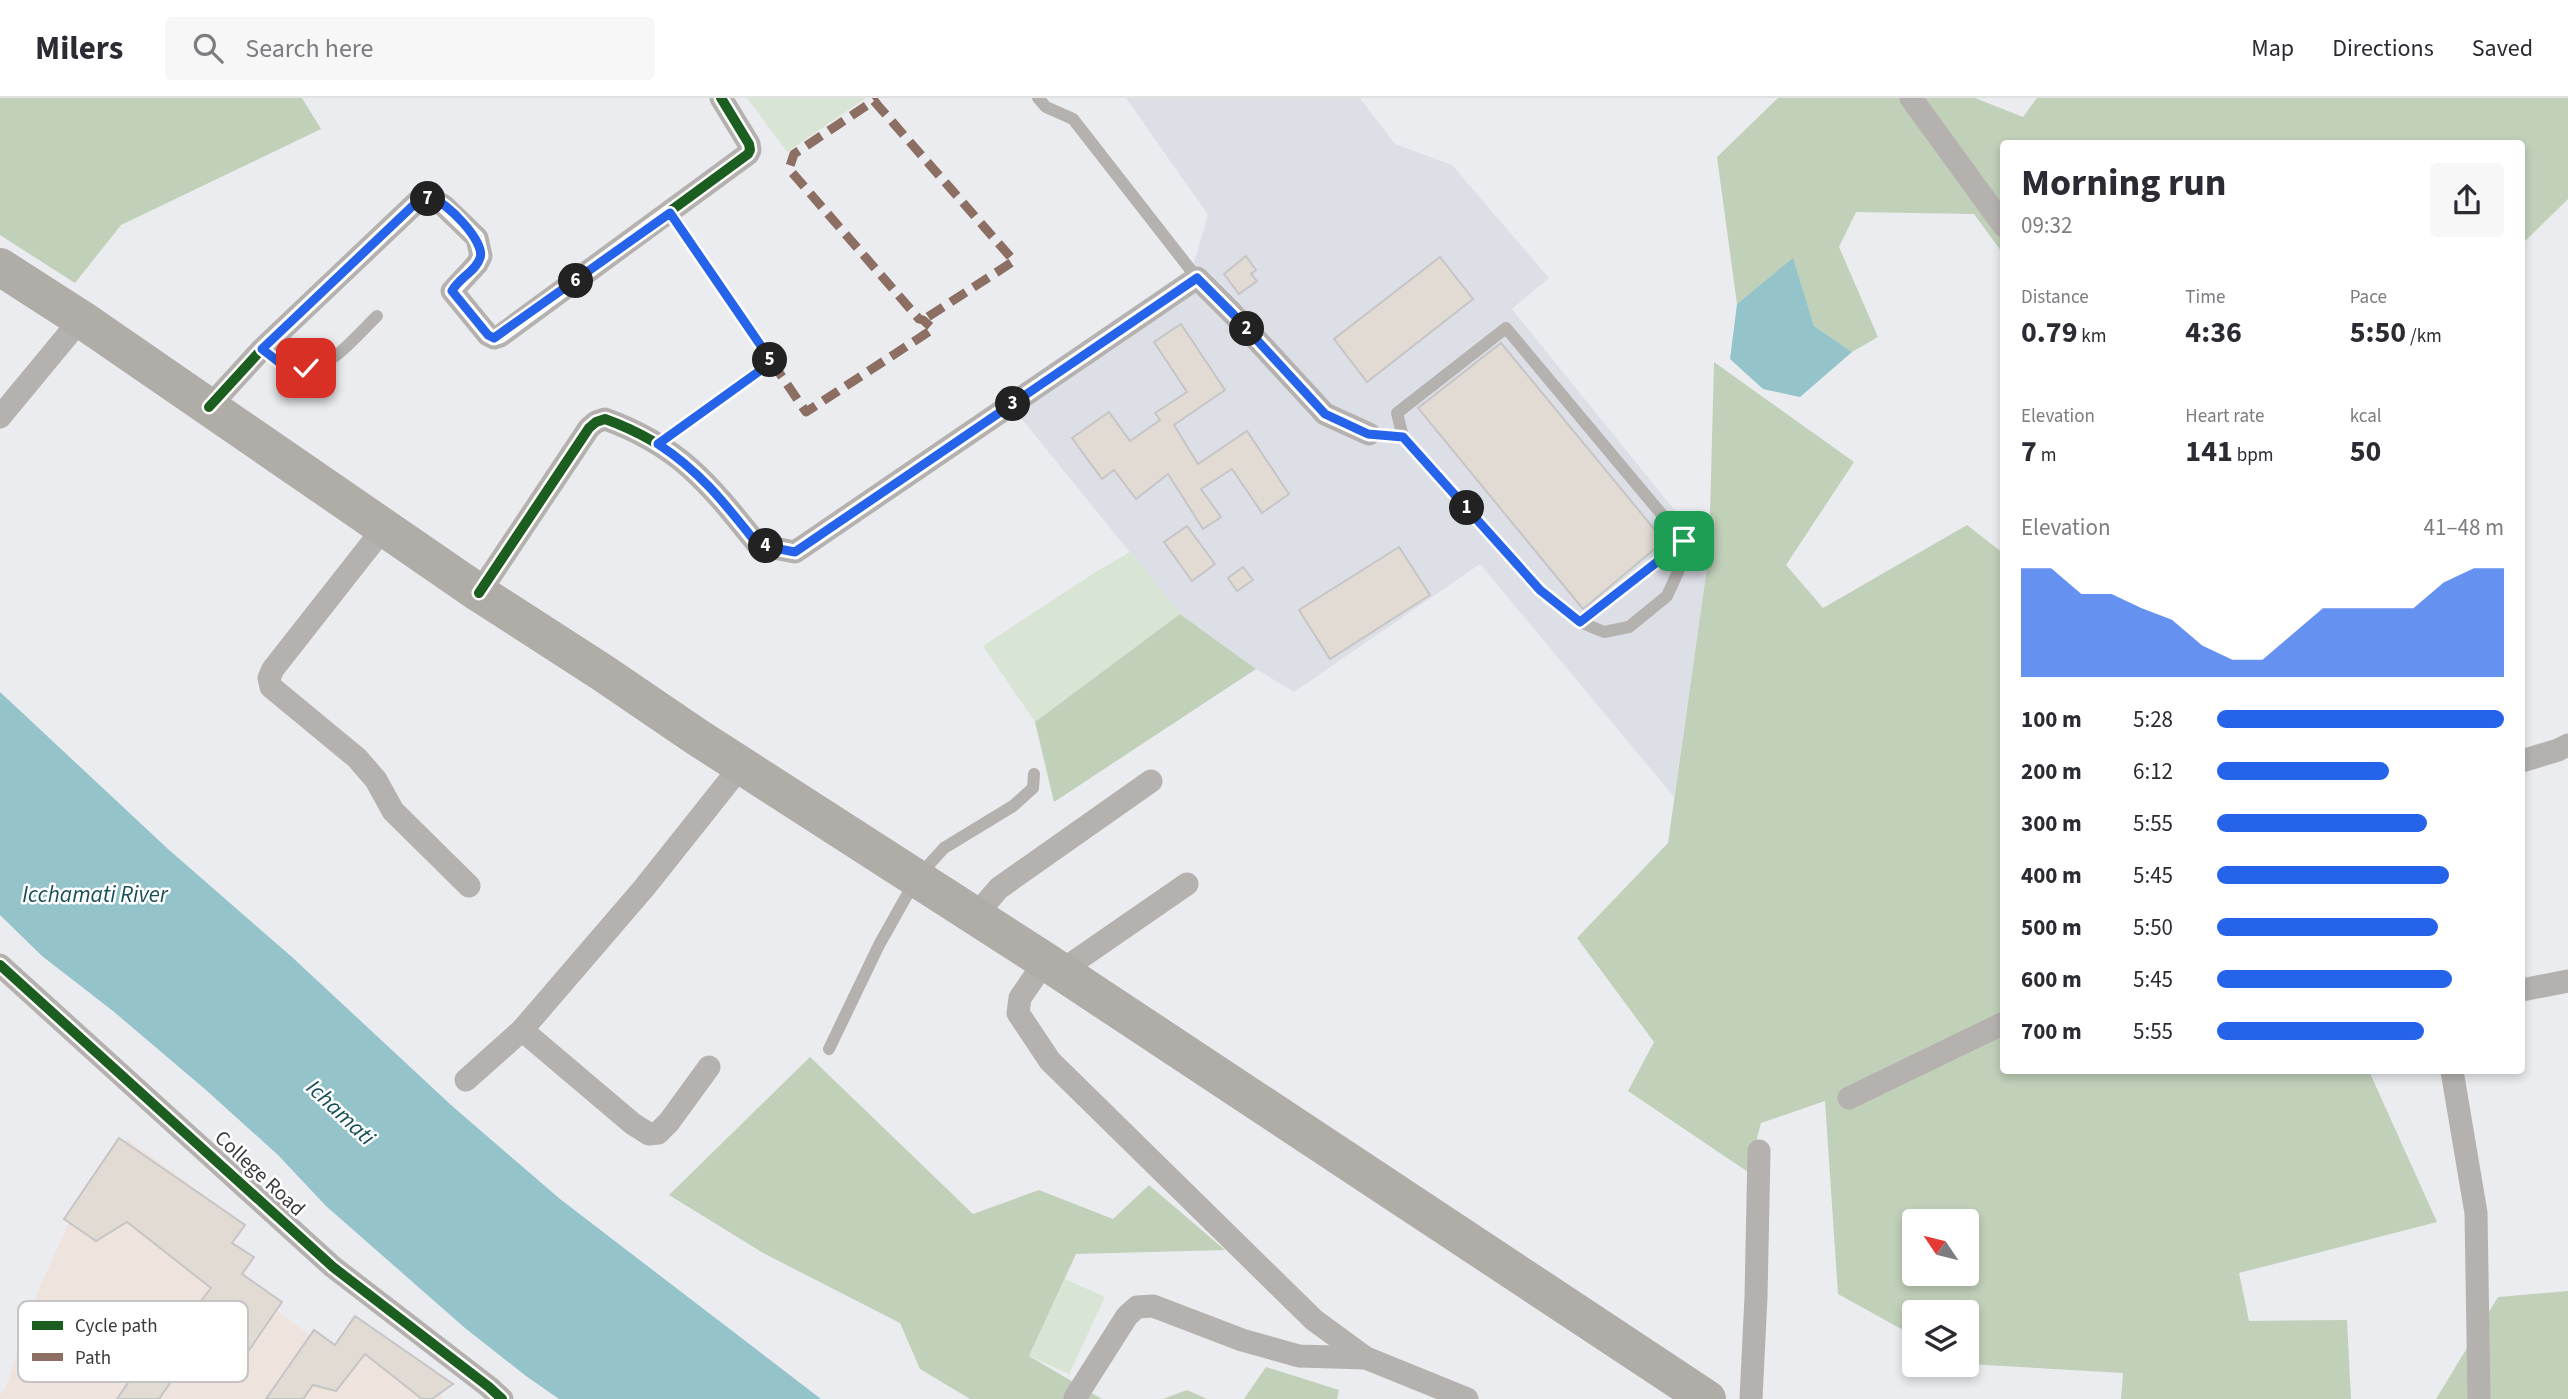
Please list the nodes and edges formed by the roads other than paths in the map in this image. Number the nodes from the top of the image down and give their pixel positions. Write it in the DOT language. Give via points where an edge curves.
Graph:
graph roads {
  1 [pos="721,98"];
  2 [pos="1038,98"];
  3 [pos="1910,98"];
  4 [pos="670,213"];
  5 [pos="2000,221"];
  6 [pos="0,267"];
  7 [pos="1197,278"];
  8 [pos="377,316"];
  9 [pos="81,319"];
  10 [pos="262,349"];
  11 [pos="209,407"];
  12 [pos="0,417"];
  13 [pos="1368,434"];
  14 [pos="1403,437"];
  15 [pos="658,444"];
  16 [pos="383,529"];
  17 [pos="1684,541"];
  18 [pos="479,593"];
  19 [pos="1580,622"];
  20 [pos="2568,745"];
  21 [pos="2525,760"];
  22 [pos="741,766"];
  23 [pos="1034,774"];
  24 [pos="1151,781"];
  25 [pos="916,879"];
  26 [pos="1187,884"];
  27 [pos="469,886"];
  28 [pos="974,917"];
  29 [pos="0,965"];
  30 [pos="1053,966"];
  31 [pos="2568,981"];
  32 [pos="2525,989"];
  33 [pos="2000,1025"];
  34 [pos="522,1030"];
  35 [pos="829,1049"];
  36 [pos="709,1067"];
  37 [pos="2453,1074"];
  38 [pos="466,1080"];
  39 [pos="1849,1098"];
  40 [pos="1759,1151"];
  41 [pos="1366,1358"];
  42 [pos="1075,1398"];
  43 [pos="502,1399"];
  44 [pos="1467,1399"];
  45 [pos="1707,1399"];
  46 [pos="1751,1399"];
  47 [pos="2479,1399"];
  1 -- 4 [label="street" via="750,150"];
  2 -- 7 [label="lane" via="1046,107 1073,119"];
  3 -- 5 [label="street"];
  4 -- 10 [label="street" via="494,338 452,291 481,256 477,238 444,206 431,198 420,199"];
  4 -- 15 [label="lane" via="772,362"];
  6 -- 9 [label="highway"];
  7 -- 13 [label="street" via="1325,414"];
  7 -- 15 [label="street" via="795,552 758,545 714,490"];
  8 -- 10 [label="lane" via="319,366 293,367"];
  9 -- 11 [label="highway"];
  9 -- 12 [label="street"];
  10 -- 11 [label="street"];
  11 -- 16 [label="highway"];
  13 -- 14 [label="lane"];
  14 -- 17 [label="lane" via="1397,413 1506,328"];
  14 -- 19 [label="lane" via="1540,590"];
  15 -- 18 [label="street" via="605,419 596,422"];
  16 -- 18 [label="highway"];
  16 -- 27 [label="street" via="273,669 271,687 357,758 393,811"];
  17 -- 19 [label="lane"];
  17 -- 19 [label="lane" via="1667,597 1629,627 1604,632"];
  18 -- 22 [label="highway"];
  20 -- 21 [label="street"];
  22 -- 25 [label="highway"];
  22 -- 34 [label="street"];
  23 -- 25 [label="lane" via="1033,788 1013,806 944,848"];
  24 -- 28 [label="street" via="999,888"];
  25 -- 28 [label="highway"];
  25 -- 35 [label="lane"];
  26 -- 30 [label="street"];
  28 -- 30 [label="highway"];
  29 -- 43 [label="street, College Road" via="333,1266"];
  30 -- 41 [label="street" via="1020,998 1018,1013 1050,1061 1314,1320"];
  30 -- 45 [label="highway"];
  31 -- 32 [label="street"];
  33 -- 39 [label="street"];
  34 -- 36 [label="street" via="649,1134 658,1133 669,1122"];
  34 -- 38 [label="street"];
  37 -- 47 [label="street" via="2476,1213"];
  40 -- 46 [label="street"];
  41 -- 42 [label="street" via="1299,1356 1153,1306 1137,1307"];
  41 -- 44 [label="street"];
}
